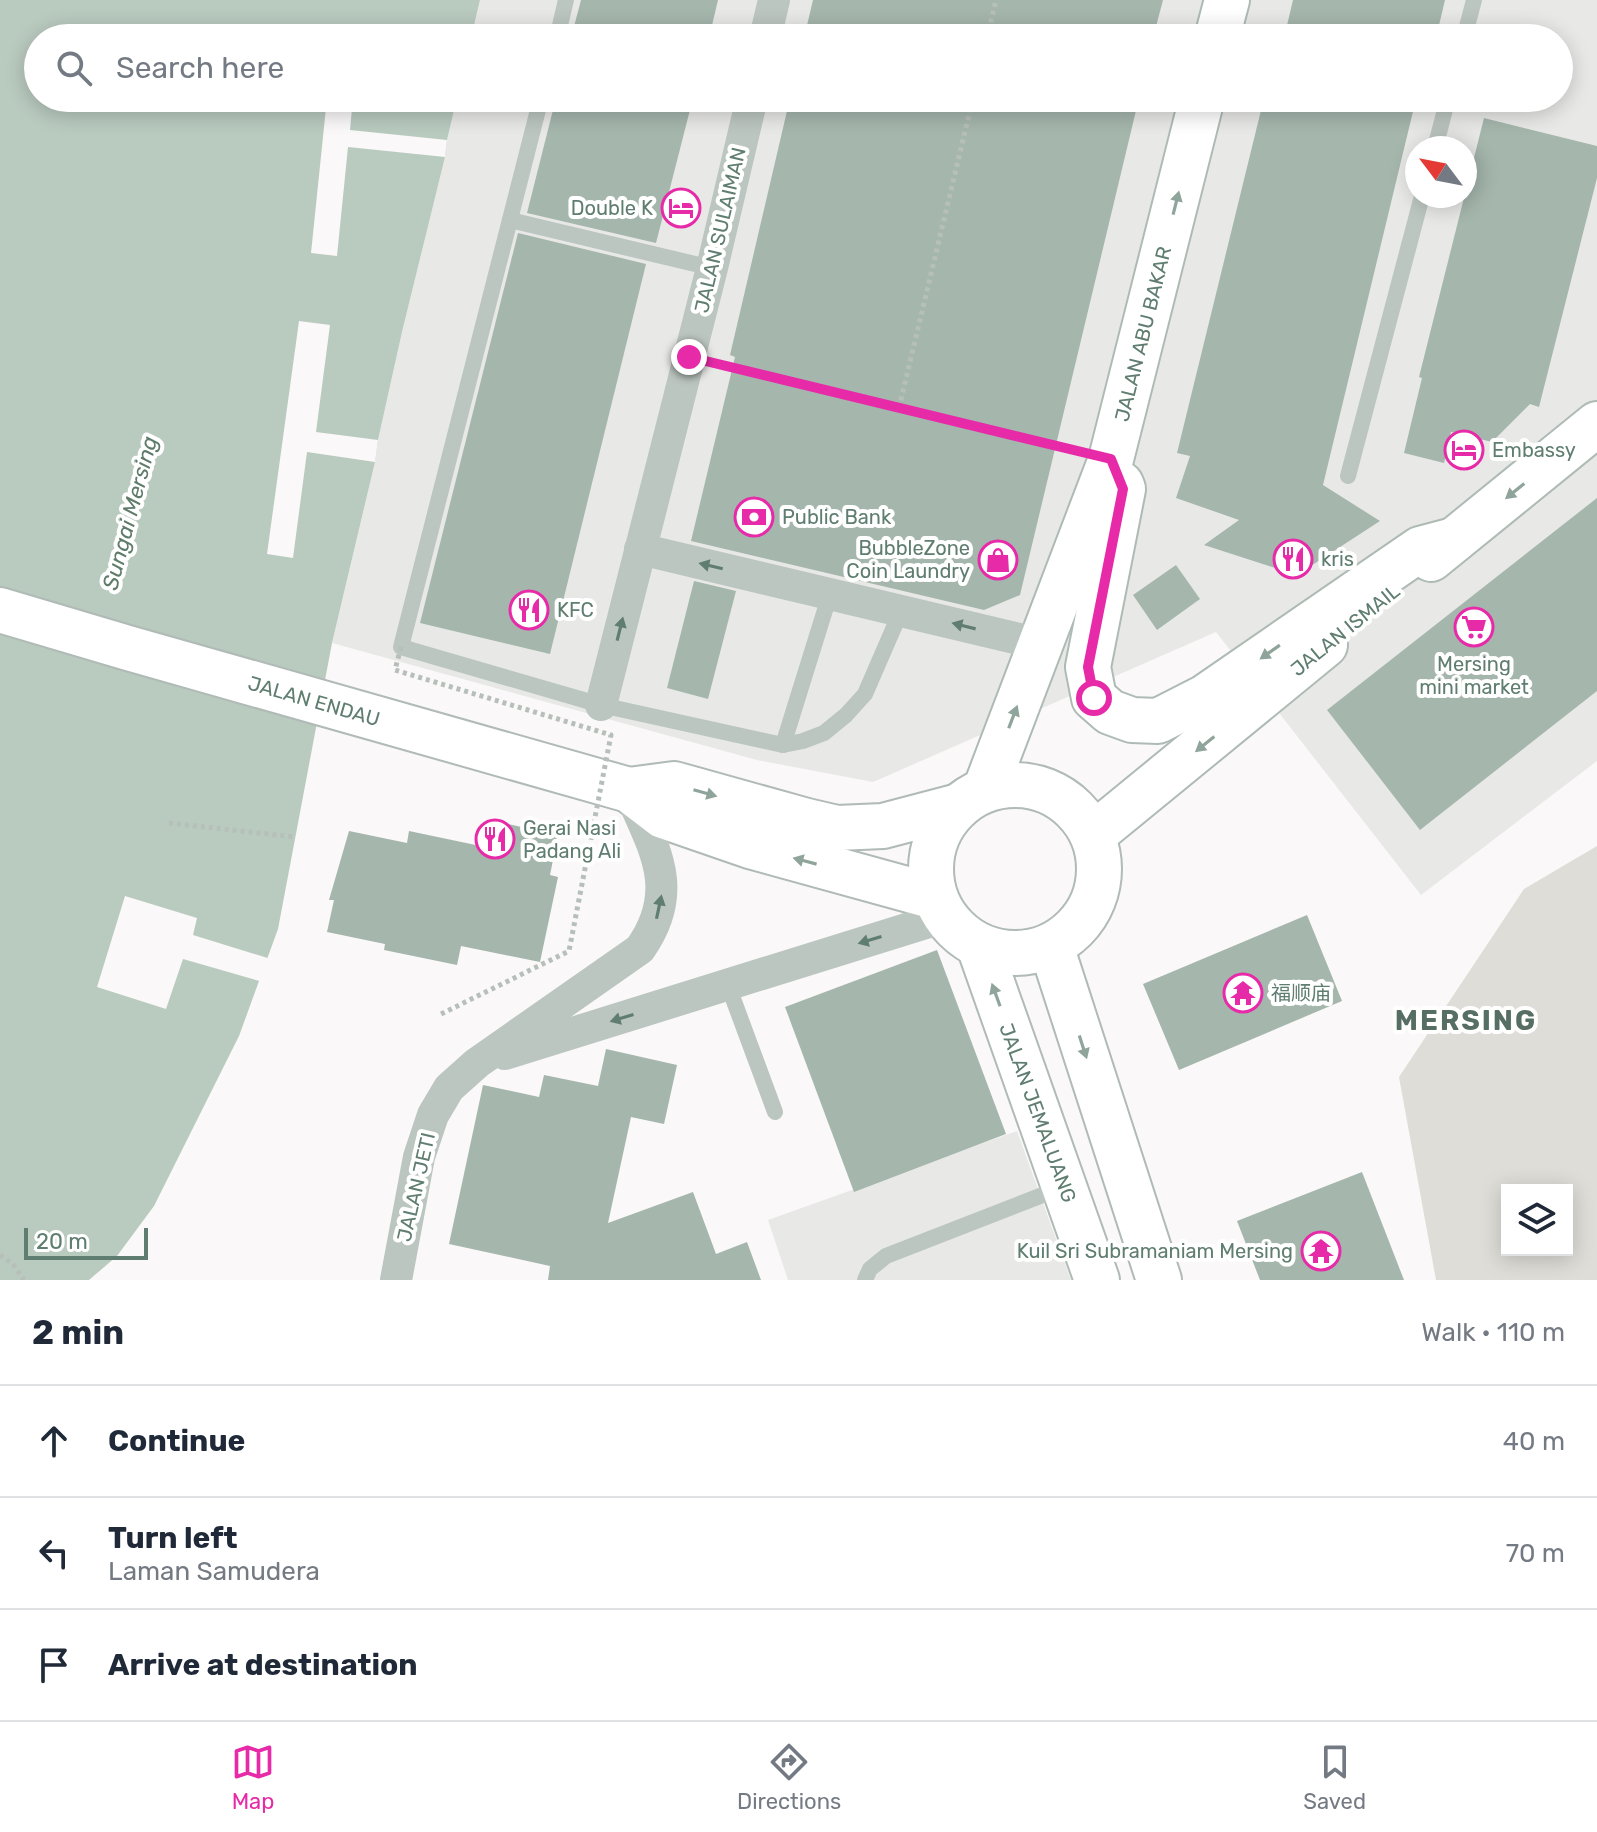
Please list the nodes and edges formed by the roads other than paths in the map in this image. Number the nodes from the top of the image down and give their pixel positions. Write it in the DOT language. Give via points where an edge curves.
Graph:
graph roads {
  1 [pos="566,0"];
  2 [pos="774,0"];
  3 [pos="1227,0"];
  4 [pos="1474,0"];
  5 [pos="560,24"];
  6 [pos="768,24"];
  7 [pos="1221,24"];
  8 [pos="1468,24"];
  9 [pos="537,112"];
  10 [pos="749,112"];
  11 [pos="1198,112"];
  12 [pos="1444,112"];
  13 [pos="1438,136"];
  14 [pos="1419,208"];
  15 [pos="510,220"];
  16 [pos="712,268"];
  17 [pos="1597,424"];
  18 [pos="1111,459"];
  19 [pos="1348,476"];
  20 [pos="1454,540"];
  21 [pos="640,549"];
  22 [pos="830,594"];
  23 [pos="0,610"];
  24 [pos="901,611"];
  25 [pos="1040,644"];
  26 [pos="601,705"];
  27 [pos="783,745"];
  28 [pos="629,790"];
  29 [pos="972,798"];
  30 [pos="1093,835"];
  31 [pos="940,907"];
  32 [pos="979,946"];
  33 [pos="1051,946"];
  34 [pos="728,985"];
  35 [pos="477,1063"];
  36 [pos="775,1112"];
  37 [pos="1064,1186"];
  38 [pos="396,1280"];
  39 [pos="865,1280"];
  40 [pos="1097,1280"];
  41 [pos="1159,1280"];
  1 -- 5 [label="lane"];
  2 -- 6 [label="street"];
  3 -- 7 [label="main road"];
  4 -- 8 [label="lane"];
  9 -- 15 [label="lane"];
  10 -- 16 [label="street, JALAN SULAIMAN"];
  18 -- 11 [label="main road, JALAN ABU BAKAR, one-way"];
  12 -- 13 [label="lane"];
  14 -- 19 [label="lane"];
  15 -- 16 [label="lane"];
  15 -- 26 [label="lane" via="401,647"];
  16 -- 21 [label="street, JALAN SULAIMAN"];
  17 -- 20 [label="main road, JALAN ISMAIL, one-way"];
  20 -- 18 [label="main road, one-way" via="1420,549 1205,697 1158,721 1132,720 1110,712 1094,698 1088,667 1123,489"];
  18 -- 25 [label="main road, JALAN ABU BAKAR"];
  20 -- 30 [label="main road, JALAN ISMAIL, one-way"];
  22 -- 21 [label="street, one-way"];
  26 -- 21 [label="street, JALAN SULAIMAN, one-way"];
  22 -- 24 [label="street"];
  22 -- 27 [label="lane"];
  23 -- 28 [label="main road, JALAN ENDAU"];
  25 -- 24 [label="street, one-way"];
  24 -- 27 [label="lane" via="865,694 824,733"];
  29 -- 25 [label="main road, JALAN ABU BAKAR, one-way"];
  26 -- 27 [label="lane"];
  28 -- 29 [label="main road, JALAN ENDAU, one-way" via="674,784 837,828 883,826"];
  31 -- 28 [label="main road, JALAN ENDAU, one-way" via="663,816"];
  35 -- 28 [label="street, JALAN JETI, one-way" via="640,949 652,932 663,888 658,857"];
  29 -- 30 [label="main road" via="1015,785 1040,788 1062,798"];
  29 -- 31 [label="main road" via="939,832 930,864"];
  30 -- 33 [label="main road" via="1099,872 1090,907 1080,923"];
  31 -- 32 [label="main road" via="960,934"];
  31 -- 34 [label="street, one-way"];
  32 -- 33 [label="main road" via="1026,953"];
  37 -- 32 [label="main road, JALAN JEMALUANG, one-way"];
  33 -- 41 [label="main road, one-way"];
  34 -- 35 [label="street, one-way"];
  34 -- 36 [label="lane"];
  35 -- 38 [label="street, JALAN JETI" via="449,1088 433,1115 419,1157"];
  37 -- 39 [label="lane" via="886,1256"];
  37 -- 40 [label="main road, JALAN JEMALUANG"];
}
